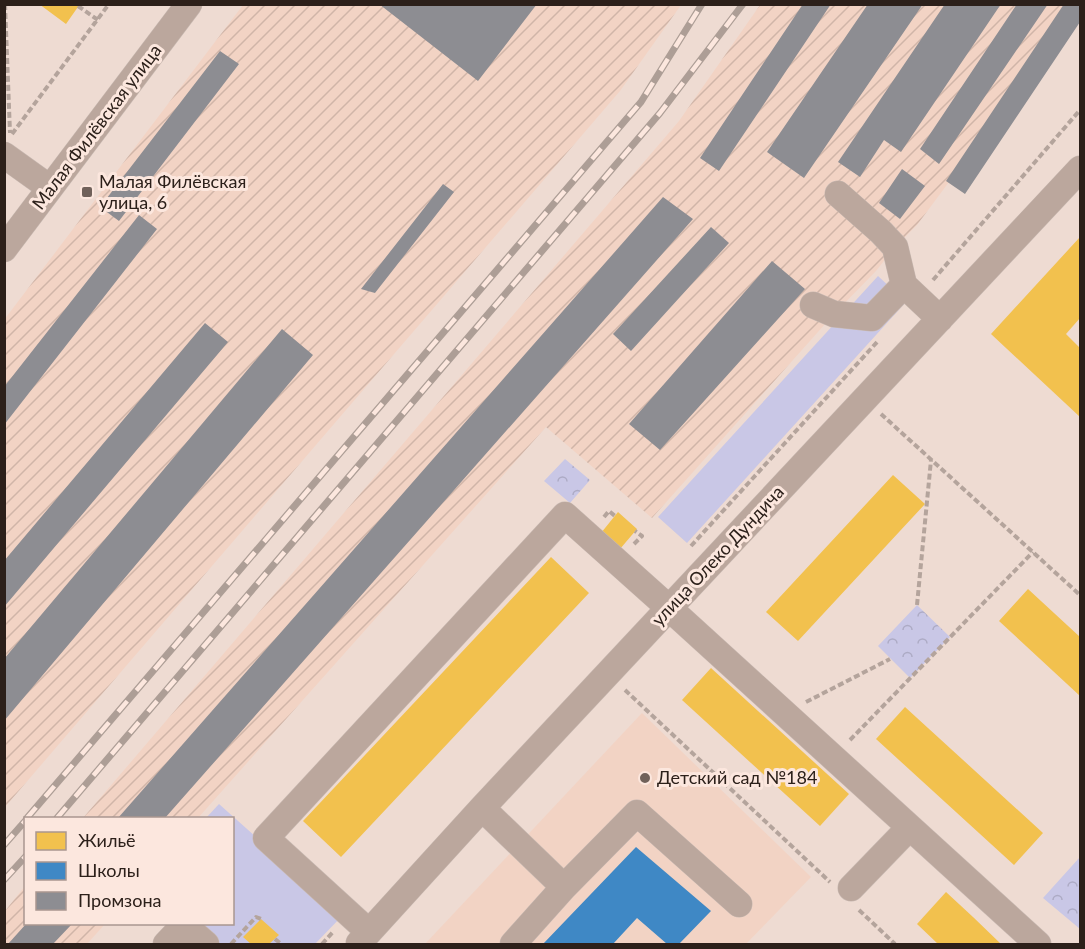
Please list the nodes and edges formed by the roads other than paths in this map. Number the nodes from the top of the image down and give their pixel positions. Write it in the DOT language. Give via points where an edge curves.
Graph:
graph roads {
  1 [pos="189,4"];
  2 [pos="4,155"];
  3 [pos="1080,169"];
  4 [pos="50,188"];
  5 [pos="838,194"];
  6 [pos="4,249"];
  7 [pos="911,291"];
  8 [pos="813,305"];
  9 [pos="940,319"];
  10 [pos="669,608"];
  11 [pos="482,808"];
  12 [pos="909,828"];
  13 [pos="564,887"];
  14 [pos="846,894"];
  15 [pos="739,904"];
  16 [pos="363,938"];
  17 [pos="166,945"];
  18 [pos="206,945"];
  19 [pos="513,945"];
  20 [pos="1038,945"];
  1 -- 4 [label="street, Малая Филёвская улица"];
  2 -- 4 [label="street"];
  3 -- 9 [label="street, улица Олеко Дундича"];
  4 -- 6 [label="street, Малая Филёвская улица"];
  5 -- 7 [label="street" via="894,247"];
  7 -- 8 [label="street" via="872,318 834,314"];
  7 -- 9 [label="street"];
  9 -- 10 [label="street, улица Олеко Дундича"];
  10 -- 11 [label="street, улица Олеко Дундича"];
  10 -- 12 [label="street"];
  10 -- 16 [label="street" via="565,515 266,837"];
  11 -- 13 [label="street"];
  11 -- 16 [label="street, улица Олеко Дундича"];
  12 -- 14 [label="street"];
  12 -- 20 [label="street"];
  13 -- 15 [label="street" via="637,813"];
  13 -- 19 [label="street"];
  17 -- 18 [label="street" via="184,925"];
}
